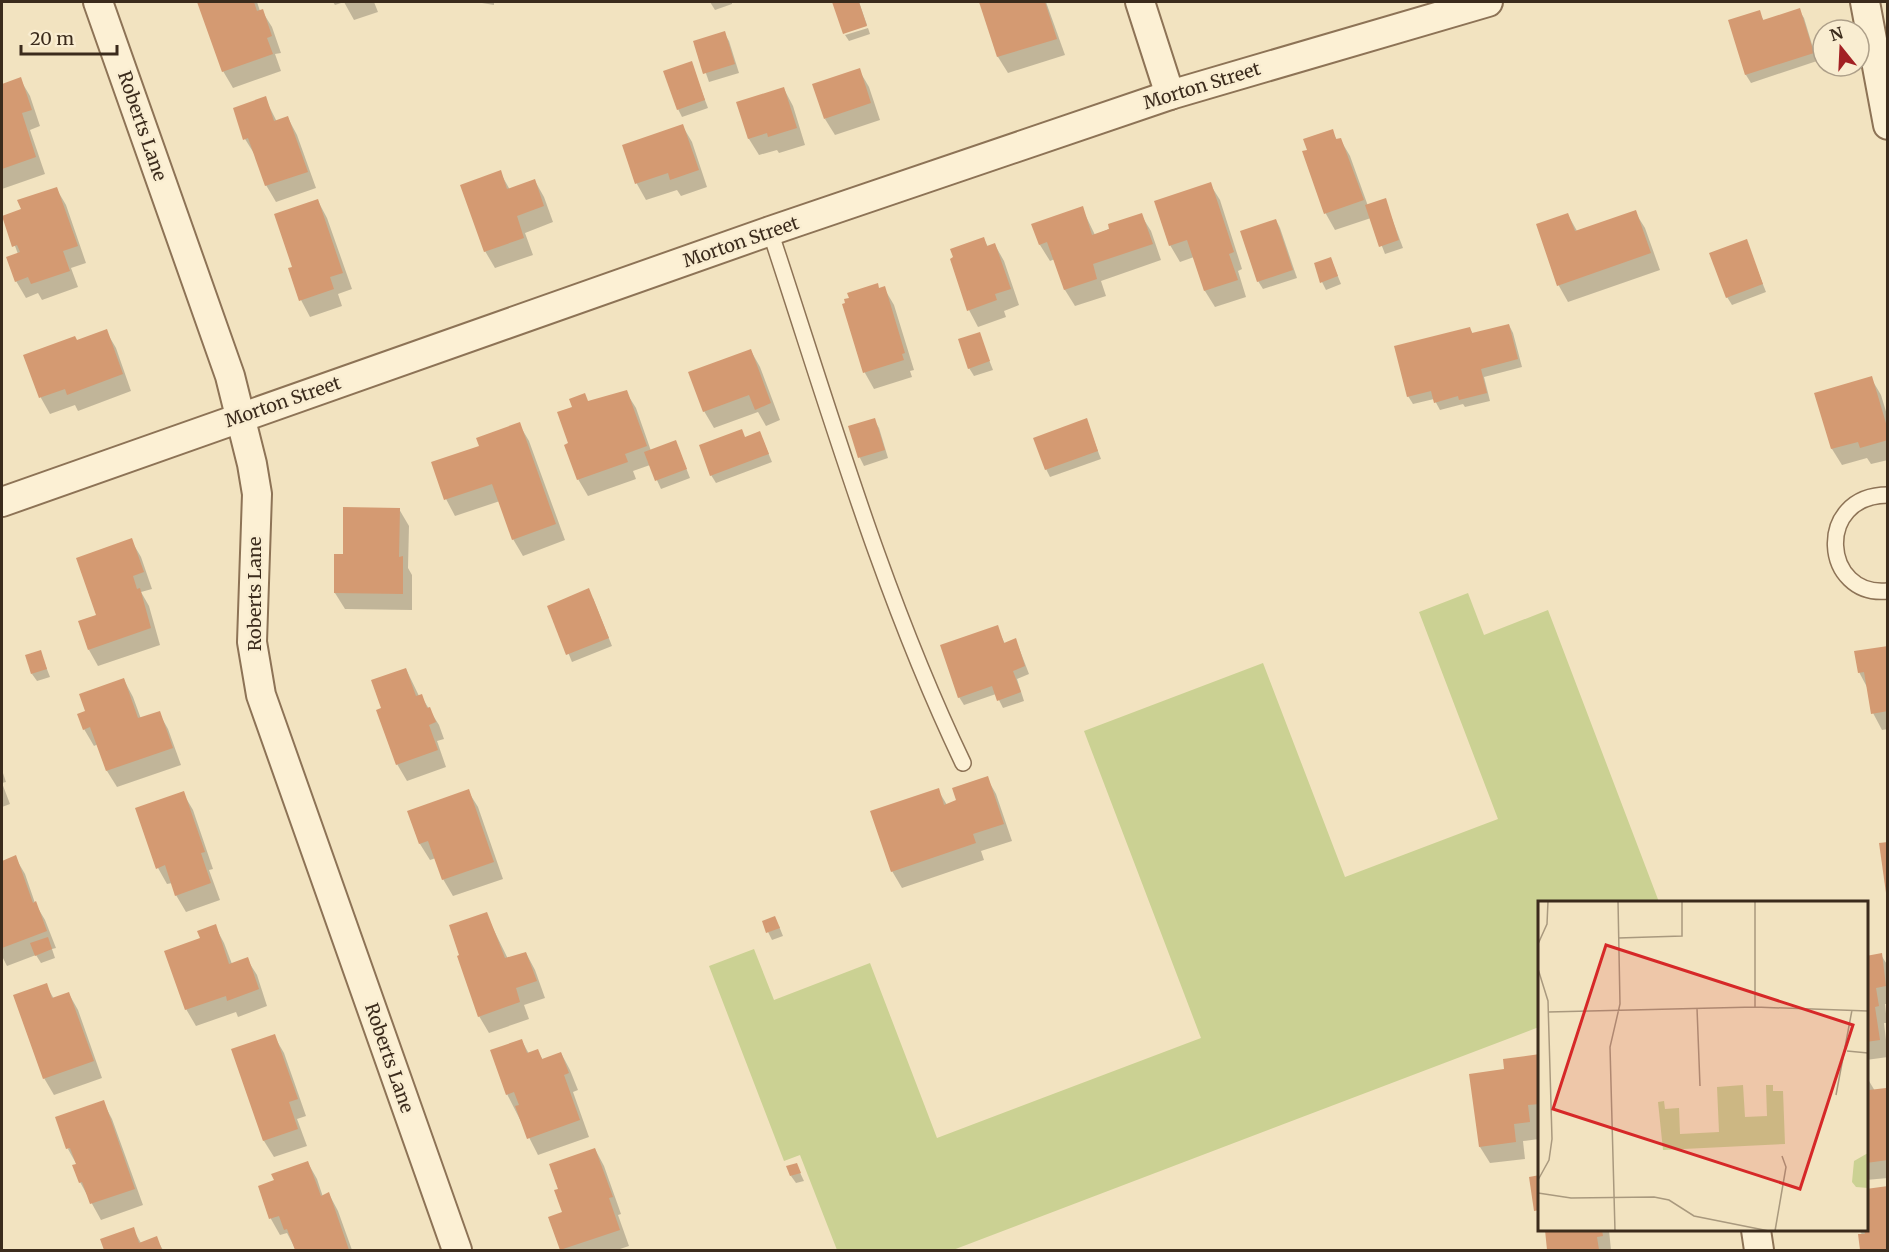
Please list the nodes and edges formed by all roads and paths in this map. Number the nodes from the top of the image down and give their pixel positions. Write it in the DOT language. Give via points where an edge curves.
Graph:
graph roads {
  1 [pos="98,2"];
  2 [pos="1140,2"];
  3 [pos="1488,2"];
  4 [pos="1865,2"];
  5 [pos="1170,94"];
  6 [pos="1887,125"];
  7 [pos="770,231"];
  8 [pos="240,417"];
  9 [pos="1887,495"];
  10 [pos="2,502"];
  11 [pos="1887,591"];
  12 [pos="963,763"];
  13 [pos="1756,1231"];
  14 [pos="457,1251"];
  15 [pos="1760,1251"];
  1 -- 8 [label="street, Roberts Lane" via="230,376"];
  2 -- 5 [label="street"];
  3 -- 5 [label="street, Morton Street"];
  4 -- 6 [label="street"];
  5 -- 7 [label="street, Morton Street"];
  7 -- 8 [label="street, Morton Street"];
  7 -- 12 [label="lane" via="869,529 937,708"];
  8 -- 10 [label="street, Morton Street"];
  8 -- 14 [label="street, Roberts Lane" via="256,494 252,642 261,695"];
  9 -- 11 [label="lane" via="1860,500 1847,510 1834,539 1842,570 1853,582"];
  13 -- 15 [label="street"];
}
